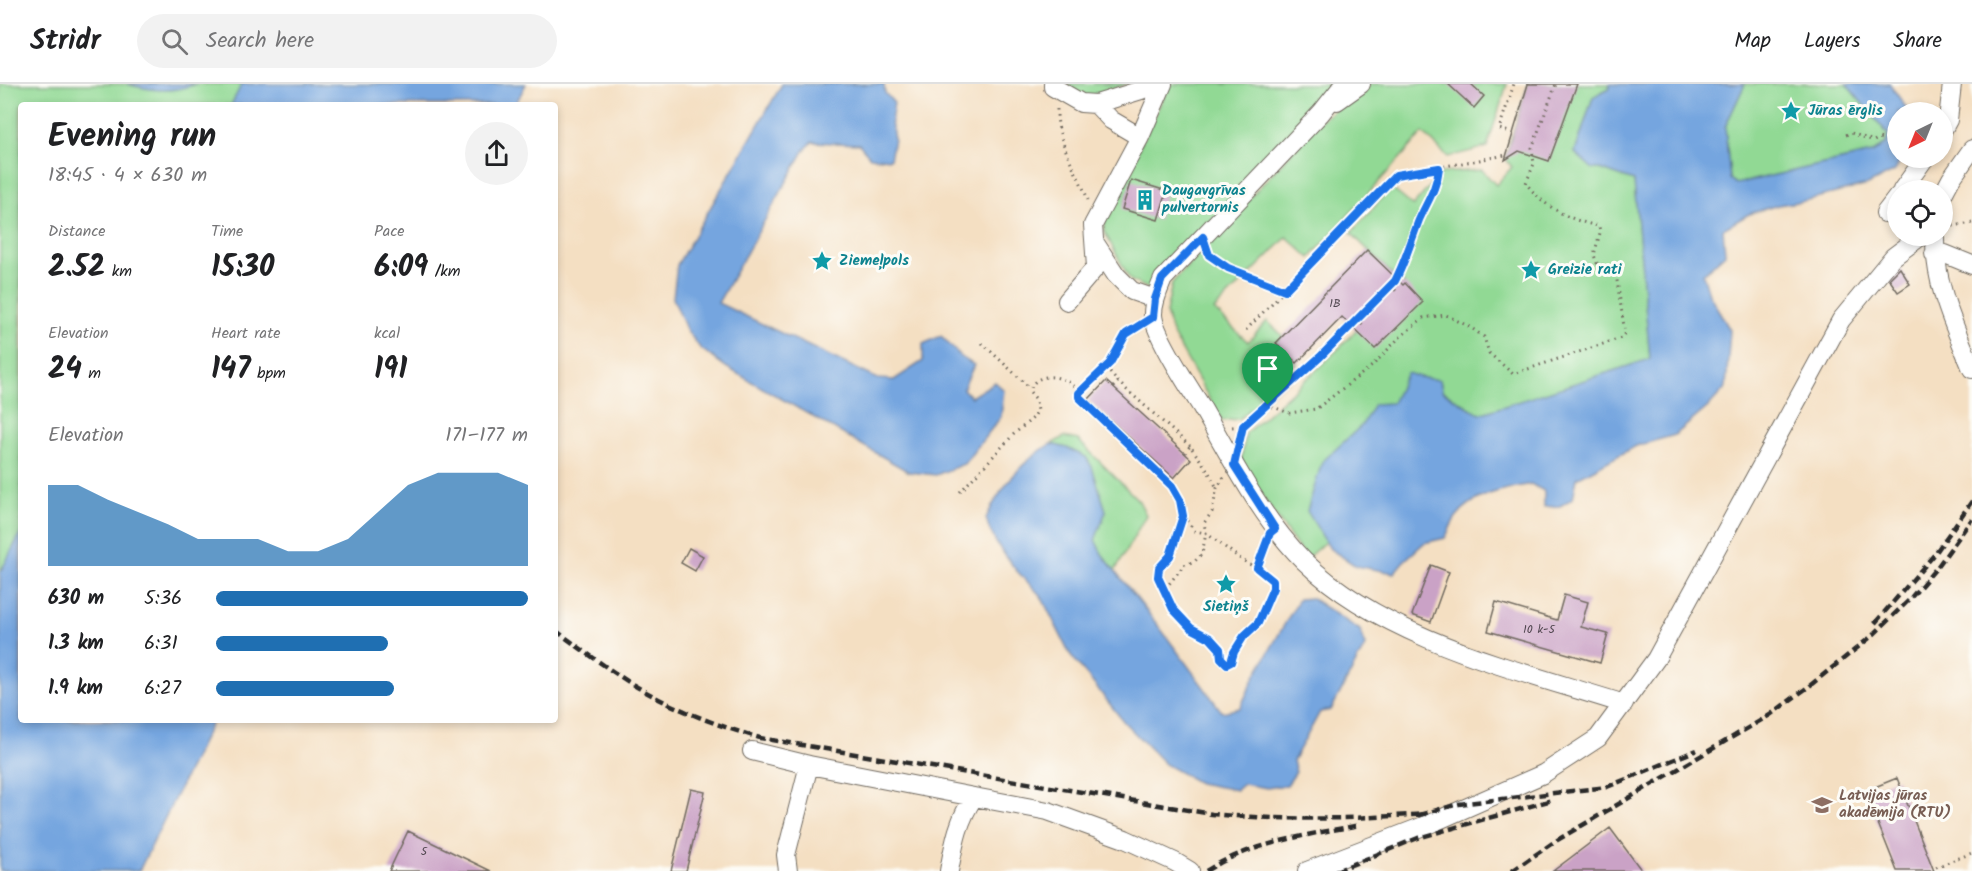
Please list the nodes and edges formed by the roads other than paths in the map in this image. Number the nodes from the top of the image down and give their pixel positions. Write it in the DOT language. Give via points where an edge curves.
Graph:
graph roads {
  1 [pos="1162,84"];
  2 [pos="1344,84"];
  3 [pos="1360,84"];
  4 [pos="1952,84"];
  5 [pos="1053,86"];
  6 [pos="1950,102"];
  7 [pos="1096,104"];
  8 [pos="1321,113"];
  9 [pos="1140,137"];
  10 [pos="1972,149"];
  11 [pos="1950,180"];
  12 [pos="1887,210"];
  13 [pos="1885,213"];
  14 [pos="1093,233"];
  15 [pos="1907,246"];
  16 [pos="1934,246"];
  17 [pos="1935,246"];
  18 [pos="1972,265"];
  19 [pos="1067,301"];
  20 [pos="1154,308"];
  21 [pos="1972,369"];
  22 [pos="1624,704"];
  23 [pos="752,751"];
  24 [pos="809,765"];
  25 [pos="974,797"];
  26 [pos="788,871"];
  27 [pos="949,871"];
  28 [pos="1190,871"];
  29 [pos="1307,871"];
  1 -- 7 [label="street"];
  1 -- 9 [label="street"];
  2 -- 8 [label="street"];
  3 -- 8 [label="street"];
  4 -- 6 [label="street"];
  5 -- 7 [label="street" via="1081,103"];
  7 -- 9 [label="street" via="1111,120"];
  8 -- 20 [label="street" via="1162,279"];
  9 -- 14 [label="street"];
  10 -- 11 [label="street"];
  12 -- 13 [label="street"];
  14 -- 19 [label="street" via="1096,267"];
  14 -- 20 [label="street" via="1116,275"];
  15 -- 22 [label="street" via="1893,256 1841,320 1656,659"];
  16 -- 21 [label="street" via="1943,297"];
  17 -- 18 [label="street"];
  20 -- 22 [label="street" via="1168,351 1234,465 1275,529 1304,561 1346,596 1389,621 1471,655"];
  22 -- 29 [label="street" via="1598,738 1542,774 1434,822"];
  23 -- 24 [label="street"];
  24 -- 25 [label="street"];
  24 -- 26 [label="street" via="786,855"];
  25 -- 27 [label="street" via="956,833"];
  25 -- 28 [label="street" via="1048,811 1125,839"];
}
